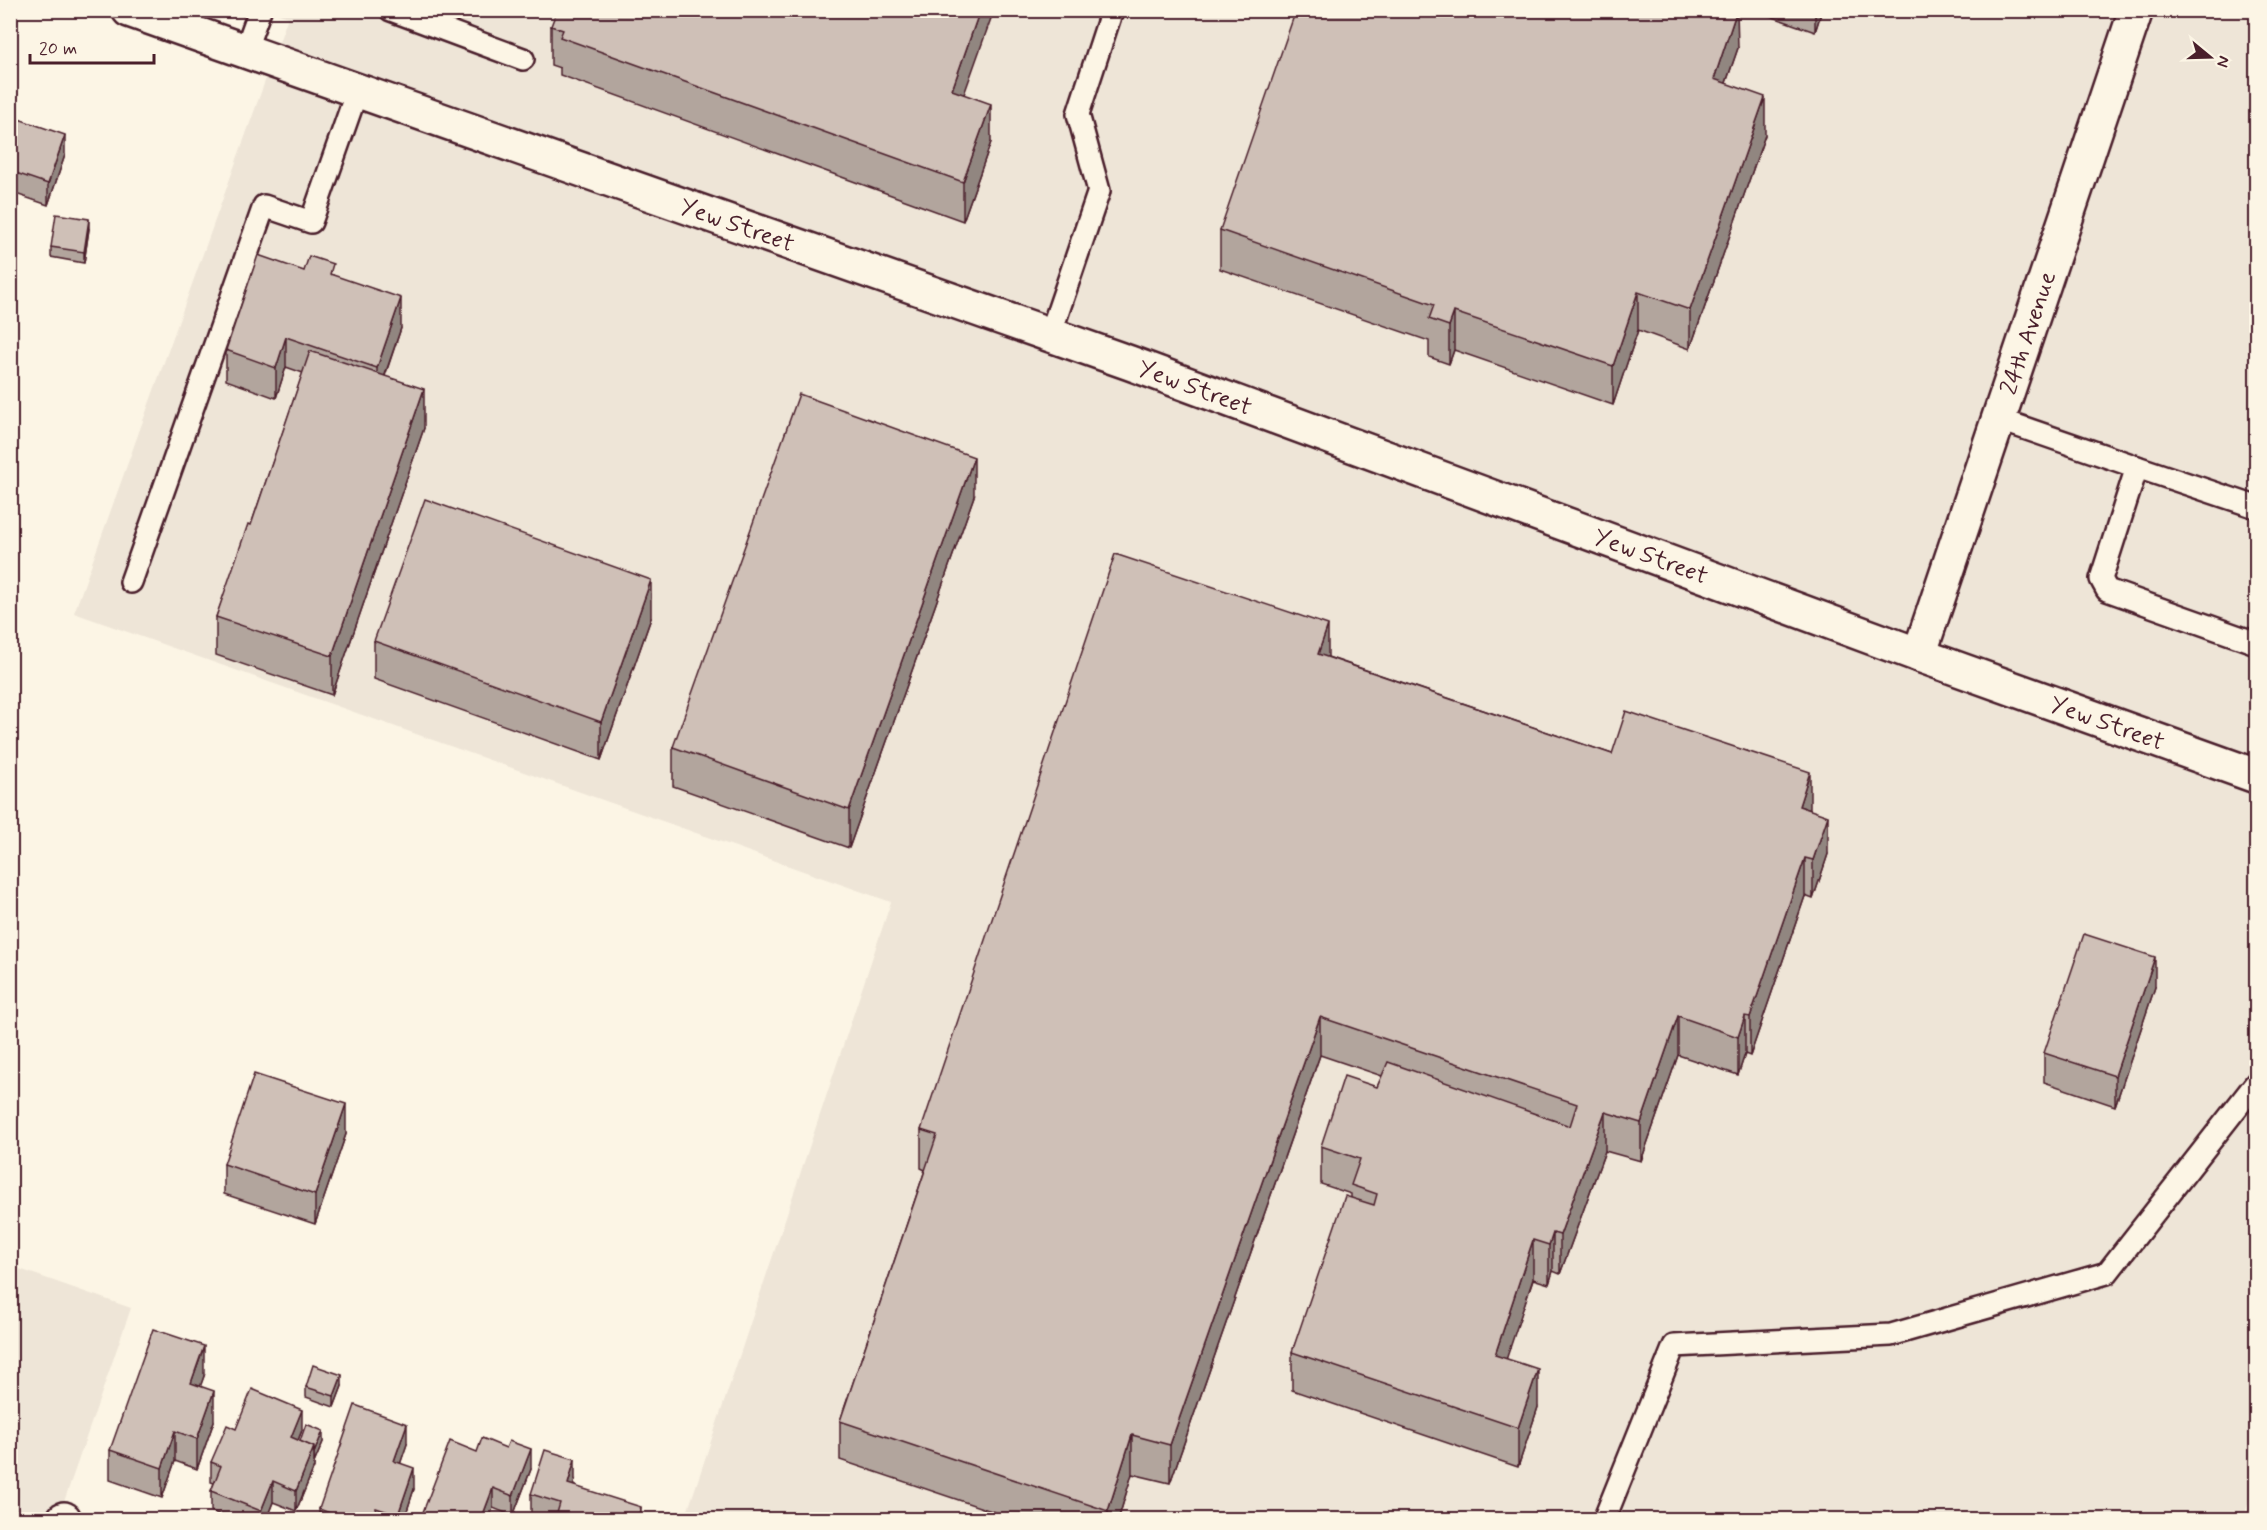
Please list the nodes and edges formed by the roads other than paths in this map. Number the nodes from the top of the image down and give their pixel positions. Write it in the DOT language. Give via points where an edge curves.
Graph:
graph roads {
  1 [pos="129,10"];
  2 [pos="260,10"];
  3 [pos="391,10"];
  4 [pos="1112,10"];
  5 [pos="2136,10"];
  6 [pos="245,51"];
  7 [pos="523,59"];
  8 [pos="357,91"];
  9 [pos="1050,335"];
  10 [pos="1998,419"];
  11 [pos="2138,467"];
  12 [pos="2256,507"];
  13 [pos="130,582"];
  14 [pos="2256,643"];
  15 [pos="1919,655"];
  16 [pos="2256,776"];
  17 [pos="2256,1083"];
  18 [pos="1604,1520"];
  1 -- 6 [label="street, Yew Street"];
  2 -- 6 [label="lane"];
  3 -- 7 [label="lane"];
  4 -- 9 [label="lane" via="1078,114 1099,191"];
  5 -- 10 [label="street, 24th Avenue"];
  6 -- 8 [label="street, Yew Street"];
  8 -- 9 [label="street, Yew Street"];
  8 -- 13 [label="lane" via="311,222 264,206"];
  9 -- 15 [label="street, Yew Street"];
  10 -- 11 [label="lane"];
  10 -- 15 [label="street, 24th Avenue"];
  11 -- 12 [label="lane"];
  11 -- 14 [label="lane" via="2101,579 2107,590"];
  15 -- 16 [label="street, Yew Street"];
  17 -- 18 [label="lane" via="2107,1273 1891,1335 1674,1346"];
}
